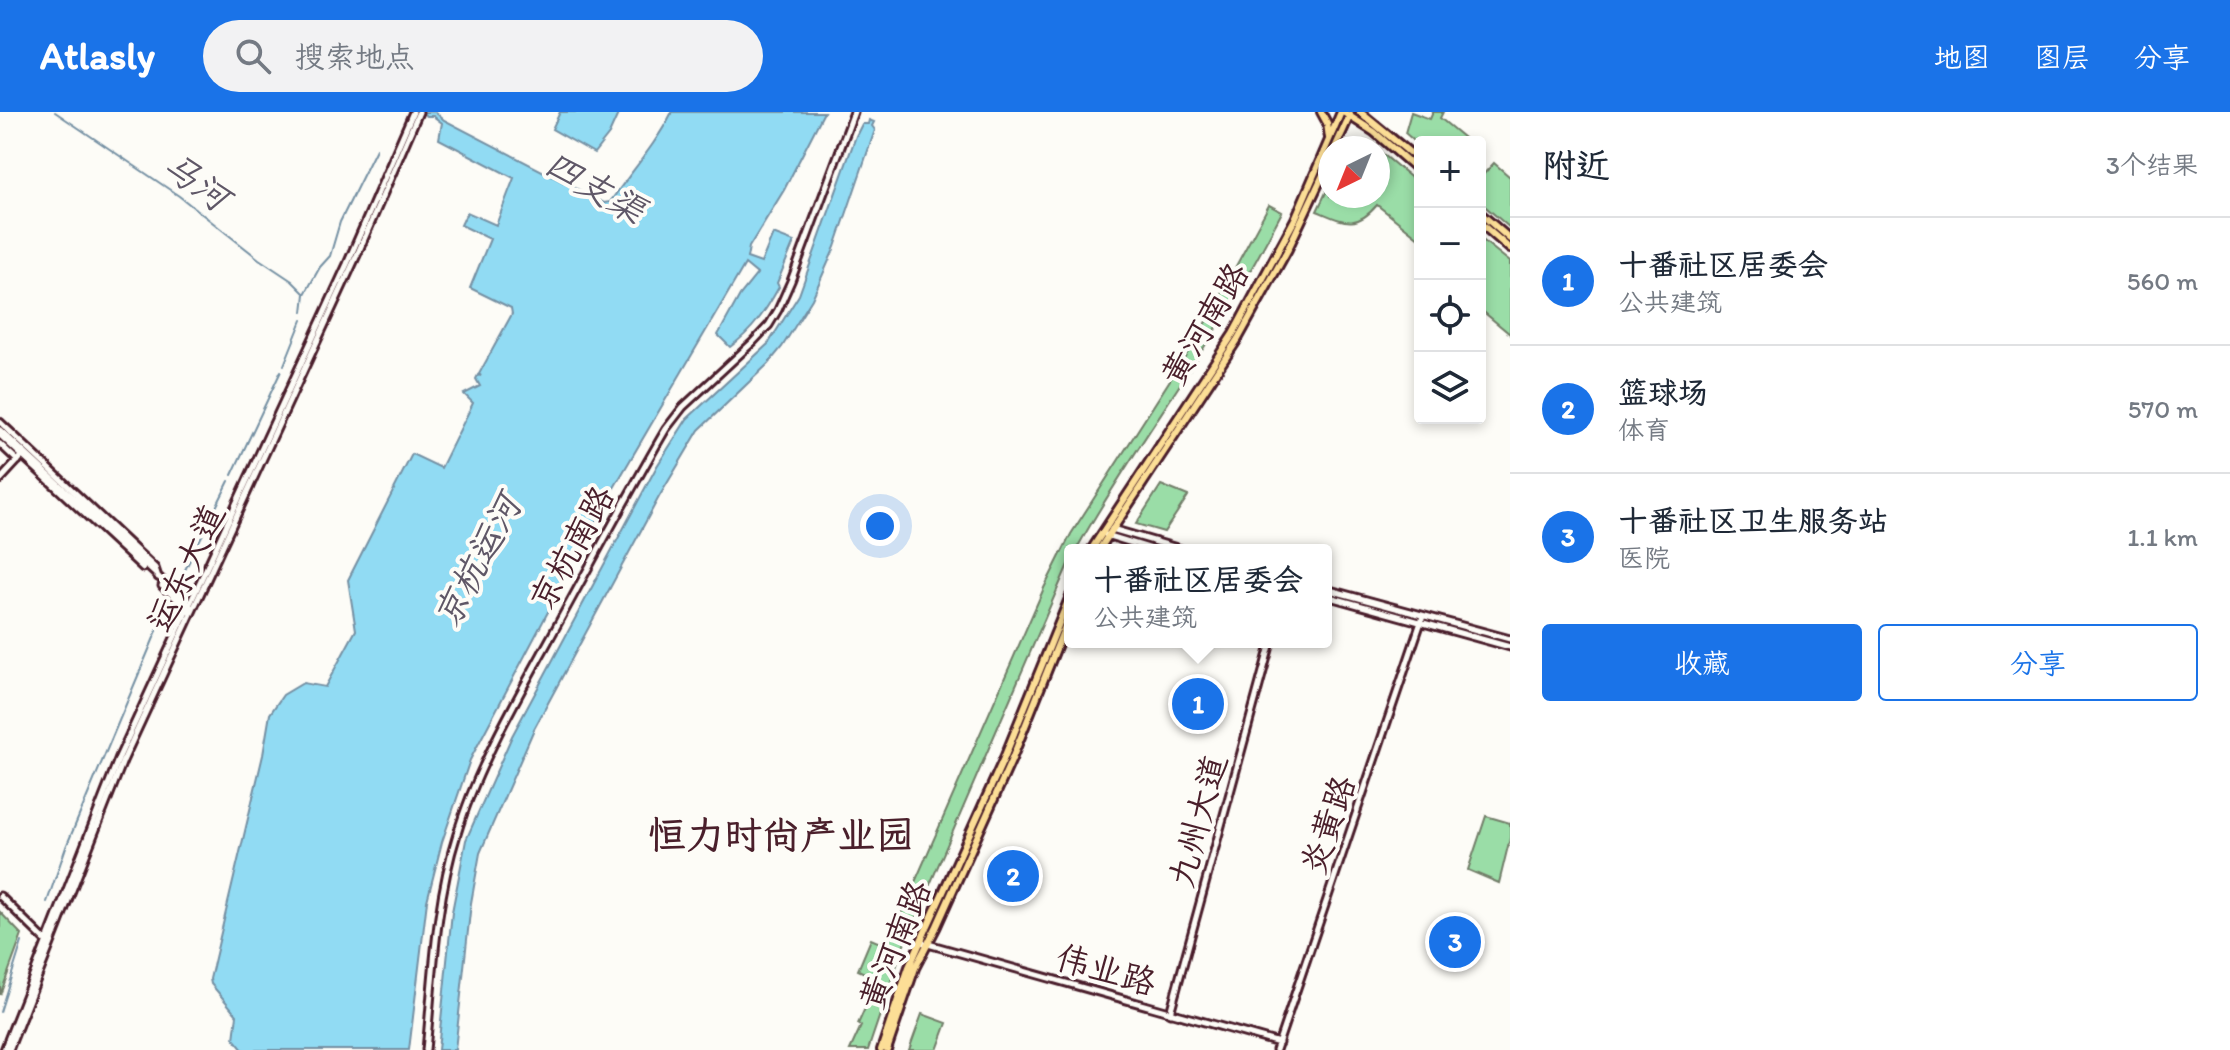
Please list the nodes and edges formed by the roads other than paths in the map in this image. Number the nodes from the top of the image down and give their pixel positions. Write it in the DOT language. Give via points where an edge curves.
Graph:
graph roads {
  1 [pos="416,112"];
  2 [pos="854,112"];
  3 [pos="1321,112"];
  4 [pos="1360,112"];
  5 [pos="1346,113"];
  6 [pos="1329,136"];
  7 [pos="1332,136"];
  8 [pos="1339,136"];
  9 [pos="1414,156"];
  10 [pos="1318,166"];
  11 [pos="1414,167"];
  12 [pos="1318,185"];
  13 [pos="1486,218"];
  14 [pos="1486,228"];
  15 [pos="1510,239"];
  16 [pos="1510,249"];
  17 [pos="0,422"];
  18 [pos="0,433"];
  19 [pos="0,444"];
  20 [pos="23,455"];
  21 [pos="0,480"];
  22 [pos="1107,531"];
  23 [pos="1096,544"];
  24 [pos="1102,544"];
  25 [pos="1140,544"];
  26 [pos="1160,544"];
  27 [pos="1332,591"];
  28 [pos="1332,597"];
  29 [pos="191,609"];
  30 [pos="1064,611"];
  31 [pos="1423,619"];
  32 [pos="1064,629"];
  33 [pos="1510,639"];
  34 [pos="1510,647"];
  35 [pos="1269,648"];
  36 [pos="0,896"];
  37 [pos="48,942"];
  38 [pos="924,943"];
  39 [pos="1170,1013"];
  40 [pos="1277,1047"];
  41 [pos="7,1050"];
  42 [pos="426,1050"];
  43 [pos="884,1050"];
  1 -- 29 [label="street, 运东大道" via="358,253"];
  2 -- 42 [label="street, 京杭南路" via="778,310 666,429 488,760 452,853"];
  3 -- 6 [label="main road"];
  4 -- 9 [label="main road"];
  5 -- 7 [label="main road, 黄河南路"];
  5 -- 8 [label="main road"];
  5 -- 11 [label="main road"];
  10 -- 22 [label="main road, 黄河南路" via="1233,334"];
  12 -- 22 [label="main road, 黄河南路" via="1238,339"];
  13 -- 15 [label="main road"];
  14 -- 16 [label="main road"];
  17 -- 20 [label="street"];
  18 -- 20 [label="street"];
  19 -- 20 [label="street"];
  20 -- 21 [label="street"];
  20 -- 29 [label="street"];
  20 -- 29 [label="street"];
  22 -- 23 [label="main road, 黄河南路"];
  22 -- 24 [label="main road, 黄河南路"];
  22 -- 25 [label="street"];
  22 -- 26 [label="street"];
  27 -- 31 [label="street"];
  28 -- 31 [label="street"];
  29 -- 37 [label="street, 运东大道"];
  30 -- 38 [label="main road, 黄河南路"];
  31 -- 33 [label="street"];
  31 -- 34 [label="street"];
  31 -- 40 [label="street, 炎黄路"];
  32 -- 38 [label="main road, 黄河南路" via="1012,759"];
  35 -- 39 [label="street, 九州大道"];
  36 -- 37 [label="street"];
  37 -- 41 [label="street, 运东大道"];
  38 -- 39 [label="street, 伟业路"];
  38 -- 43 [label="main road, 黄河南路" via="909,967"];
  39 -- 40 [label="street, 伟业路"];
}
